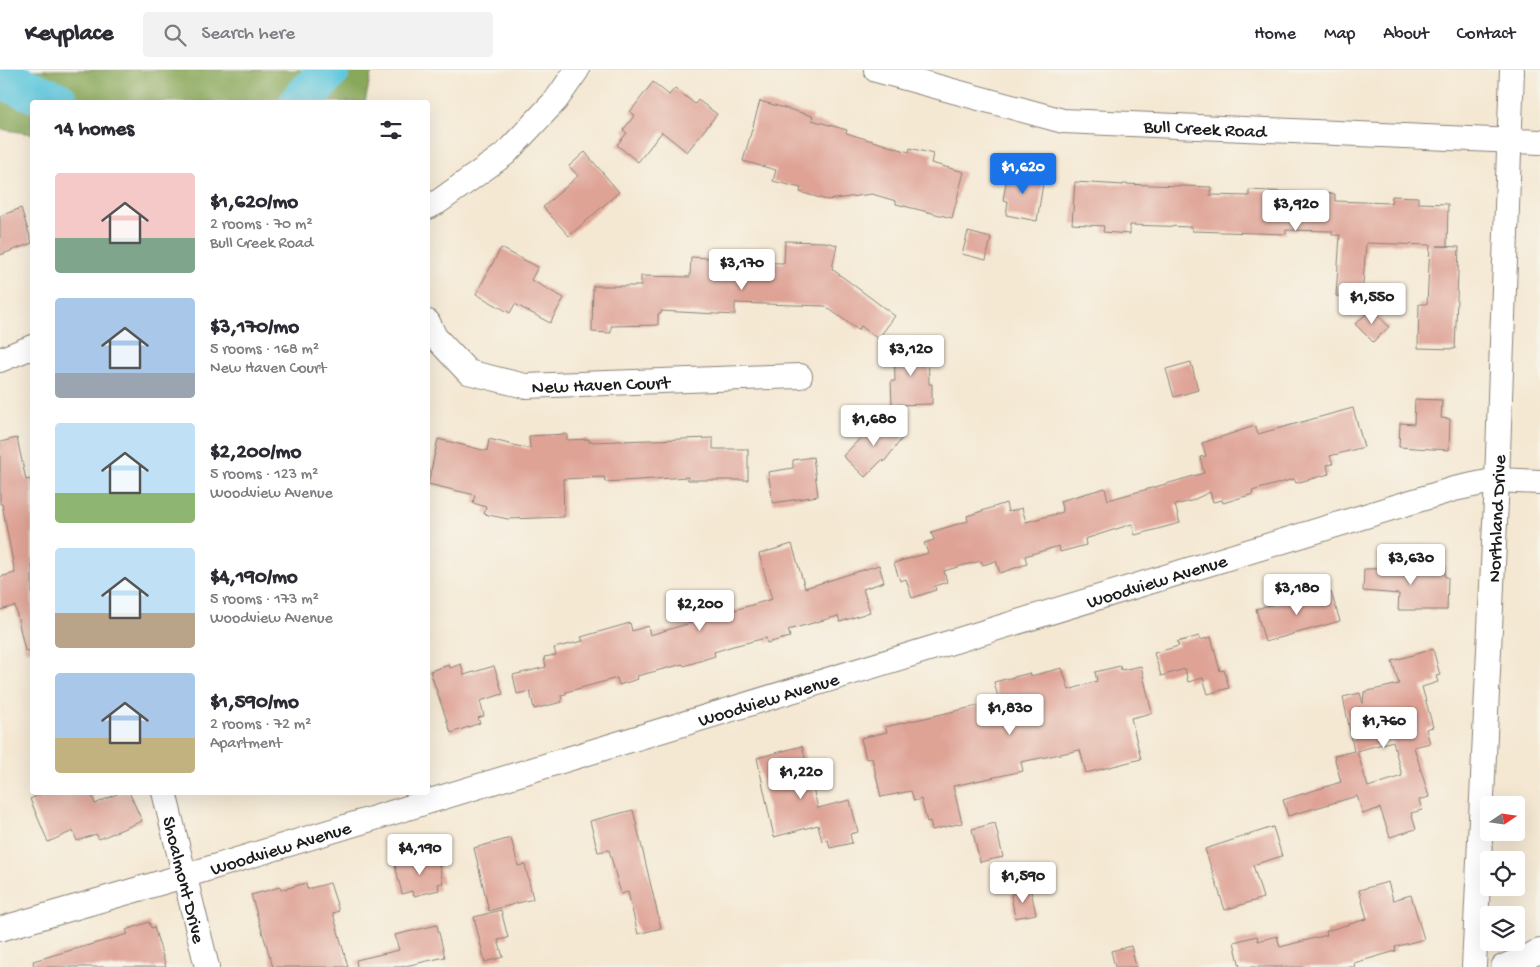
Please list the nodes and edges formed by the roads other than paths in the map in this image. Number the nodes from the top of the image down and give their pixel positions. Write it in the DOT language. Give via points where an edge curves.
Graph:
graph roads {
  1 [pos="577,70"];
  2 [pos="876,70"];
  3 [pos="1512,70"];
  4 [pos="1511,141"];
  5 [pos="1540,142"];
  6 [pos="430,206"];
  7 [pos="430,326"];
  8 [pos="30,348"];
  9 [pos="0,360"];
  10 [pos="800,376"];
  11 [pos="1497,480"];
  12 [pos="1540,482"];
  13 [pos="165,795"];
  14 [pos="184,876"];
  15 [pos="0,929"];
  16 [pos="1540,951"];
  17 [pos="207,967"];
  18 [pos="1474,967"];
  19 [pos="1503,967"];
  1 -- 6 [label="street" via="556,100 505,154"];
  2 -- 4 [label="street, Bull Creek Road" via="1063,121"];
  3 -- 4 [label="street, Northland Drive"];
  4 -- 5 [label="street, Bull Creek Road"];
  4 -- 11 [label="street, Northland Drive"];
  7 -- 10 [label="street, New Haven Court" via="435,337 468,372 525,386"];
  8 -- 9 [label="street"];
  11 -- 12 [label="street, Woodview Avenue"];
  11 -- 14 [label="street, Woodview Avenue" via="1435,495"];
  11 -- 18 [label="street, Northland Drive"];
  13 -- 14 [label="street, Shoalmont Drive"];
  14 -- 15 [label="street, Woodview Avenue"];
  14 -- 17 [label="street, Shoalmont Drive"];
  16 -- 19 [label="street"];
}
